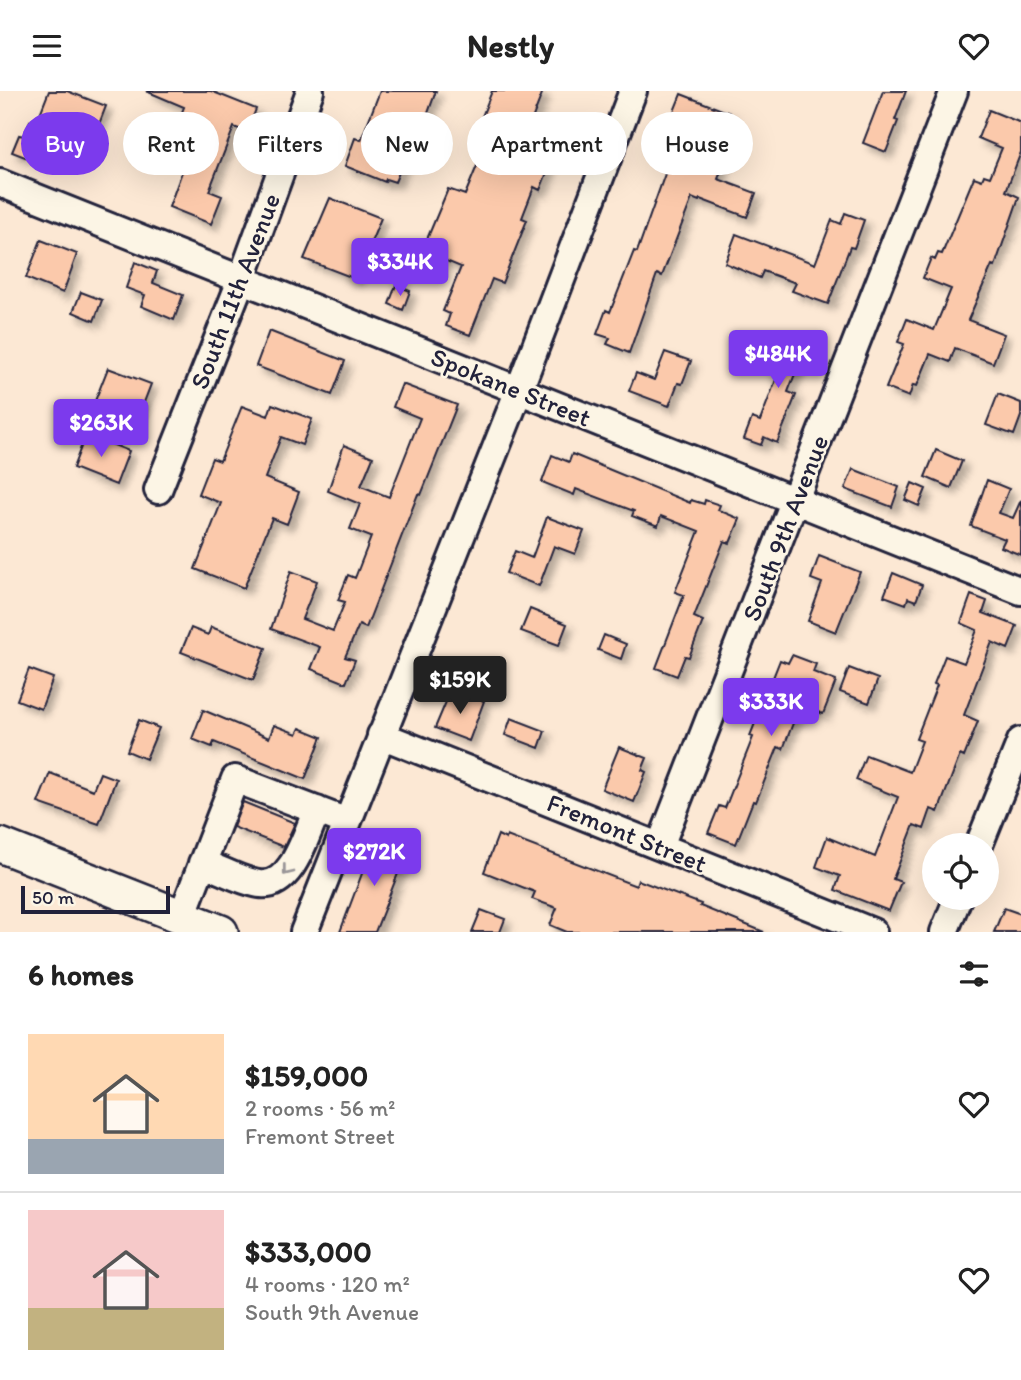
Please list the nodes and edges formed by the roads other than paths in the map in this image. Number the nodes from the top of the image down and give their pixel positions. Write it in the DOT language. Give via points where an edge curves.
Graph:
graph roads {
  1 [pos="310,91"];
  2 [pos="633,91"];
  3 [pos="954,91"];
  4 [pos="0,183"];
  5 [pos="242,278"];
  6 [pos="519,390"];
  7 [pos="158,490"];
  8 [pos="795,503"];
  9 [pos="1021,591"];
  10 [pos="381,735"];
  11 [pos="1021,741"];
  12 [pos="317,810"];
  13 [pos="347,822"];
  14 [pos="984,833"];
  15 [pos="0,845"];
  16 [pos="660,846"];
  17 [pos="202,863"];
  18 [pos="953,910"];
  19 [pos="182,916"];
  20 [pos="220,932"];
  21 [pos="304,932"];
  22 [pos="873,932"];
  23 [pos="944,932"];
  1 -- 5 [label="street, South 11th Avenue"];
  2 -- 6 [label="street"];
  3 -- 8 [label="street, South 9th Avenue"];
  4 -- 5 [label="street, Spokane Street"];
  5 -- 6 [label="street, Spokane Street"];
  5 -- 7 [label="street, South 11th Avenue"];
  6 -- 8 [label="street, Spokane Street"];
  6 -- 10 [label="street"];
  8 -- 9 [label="street, Spokane Street"];
  8 -- 16 [label="street, South 9th Avenue"];
  10 -- 13 [label="street"];
  10 -- 16 [label="street, Fremont Street"];
  11 -- 14 [label="street"];
  12 -- 13 [label="street"];
  12 -- 17 [label="street, one-way" via="291,869 279,881 261,884"];
  12 -- 17 [label="street" via="235,779"];
  13 -- 21 [label="street"];
  15 -- 19 [label="main road"];
  16 -- 22 [label="street, Fremont Street"];
  17 -- 19 [label="street"];
  18 -- 23 [label="street"];
  19 -- 20 [label="main road"];
}
